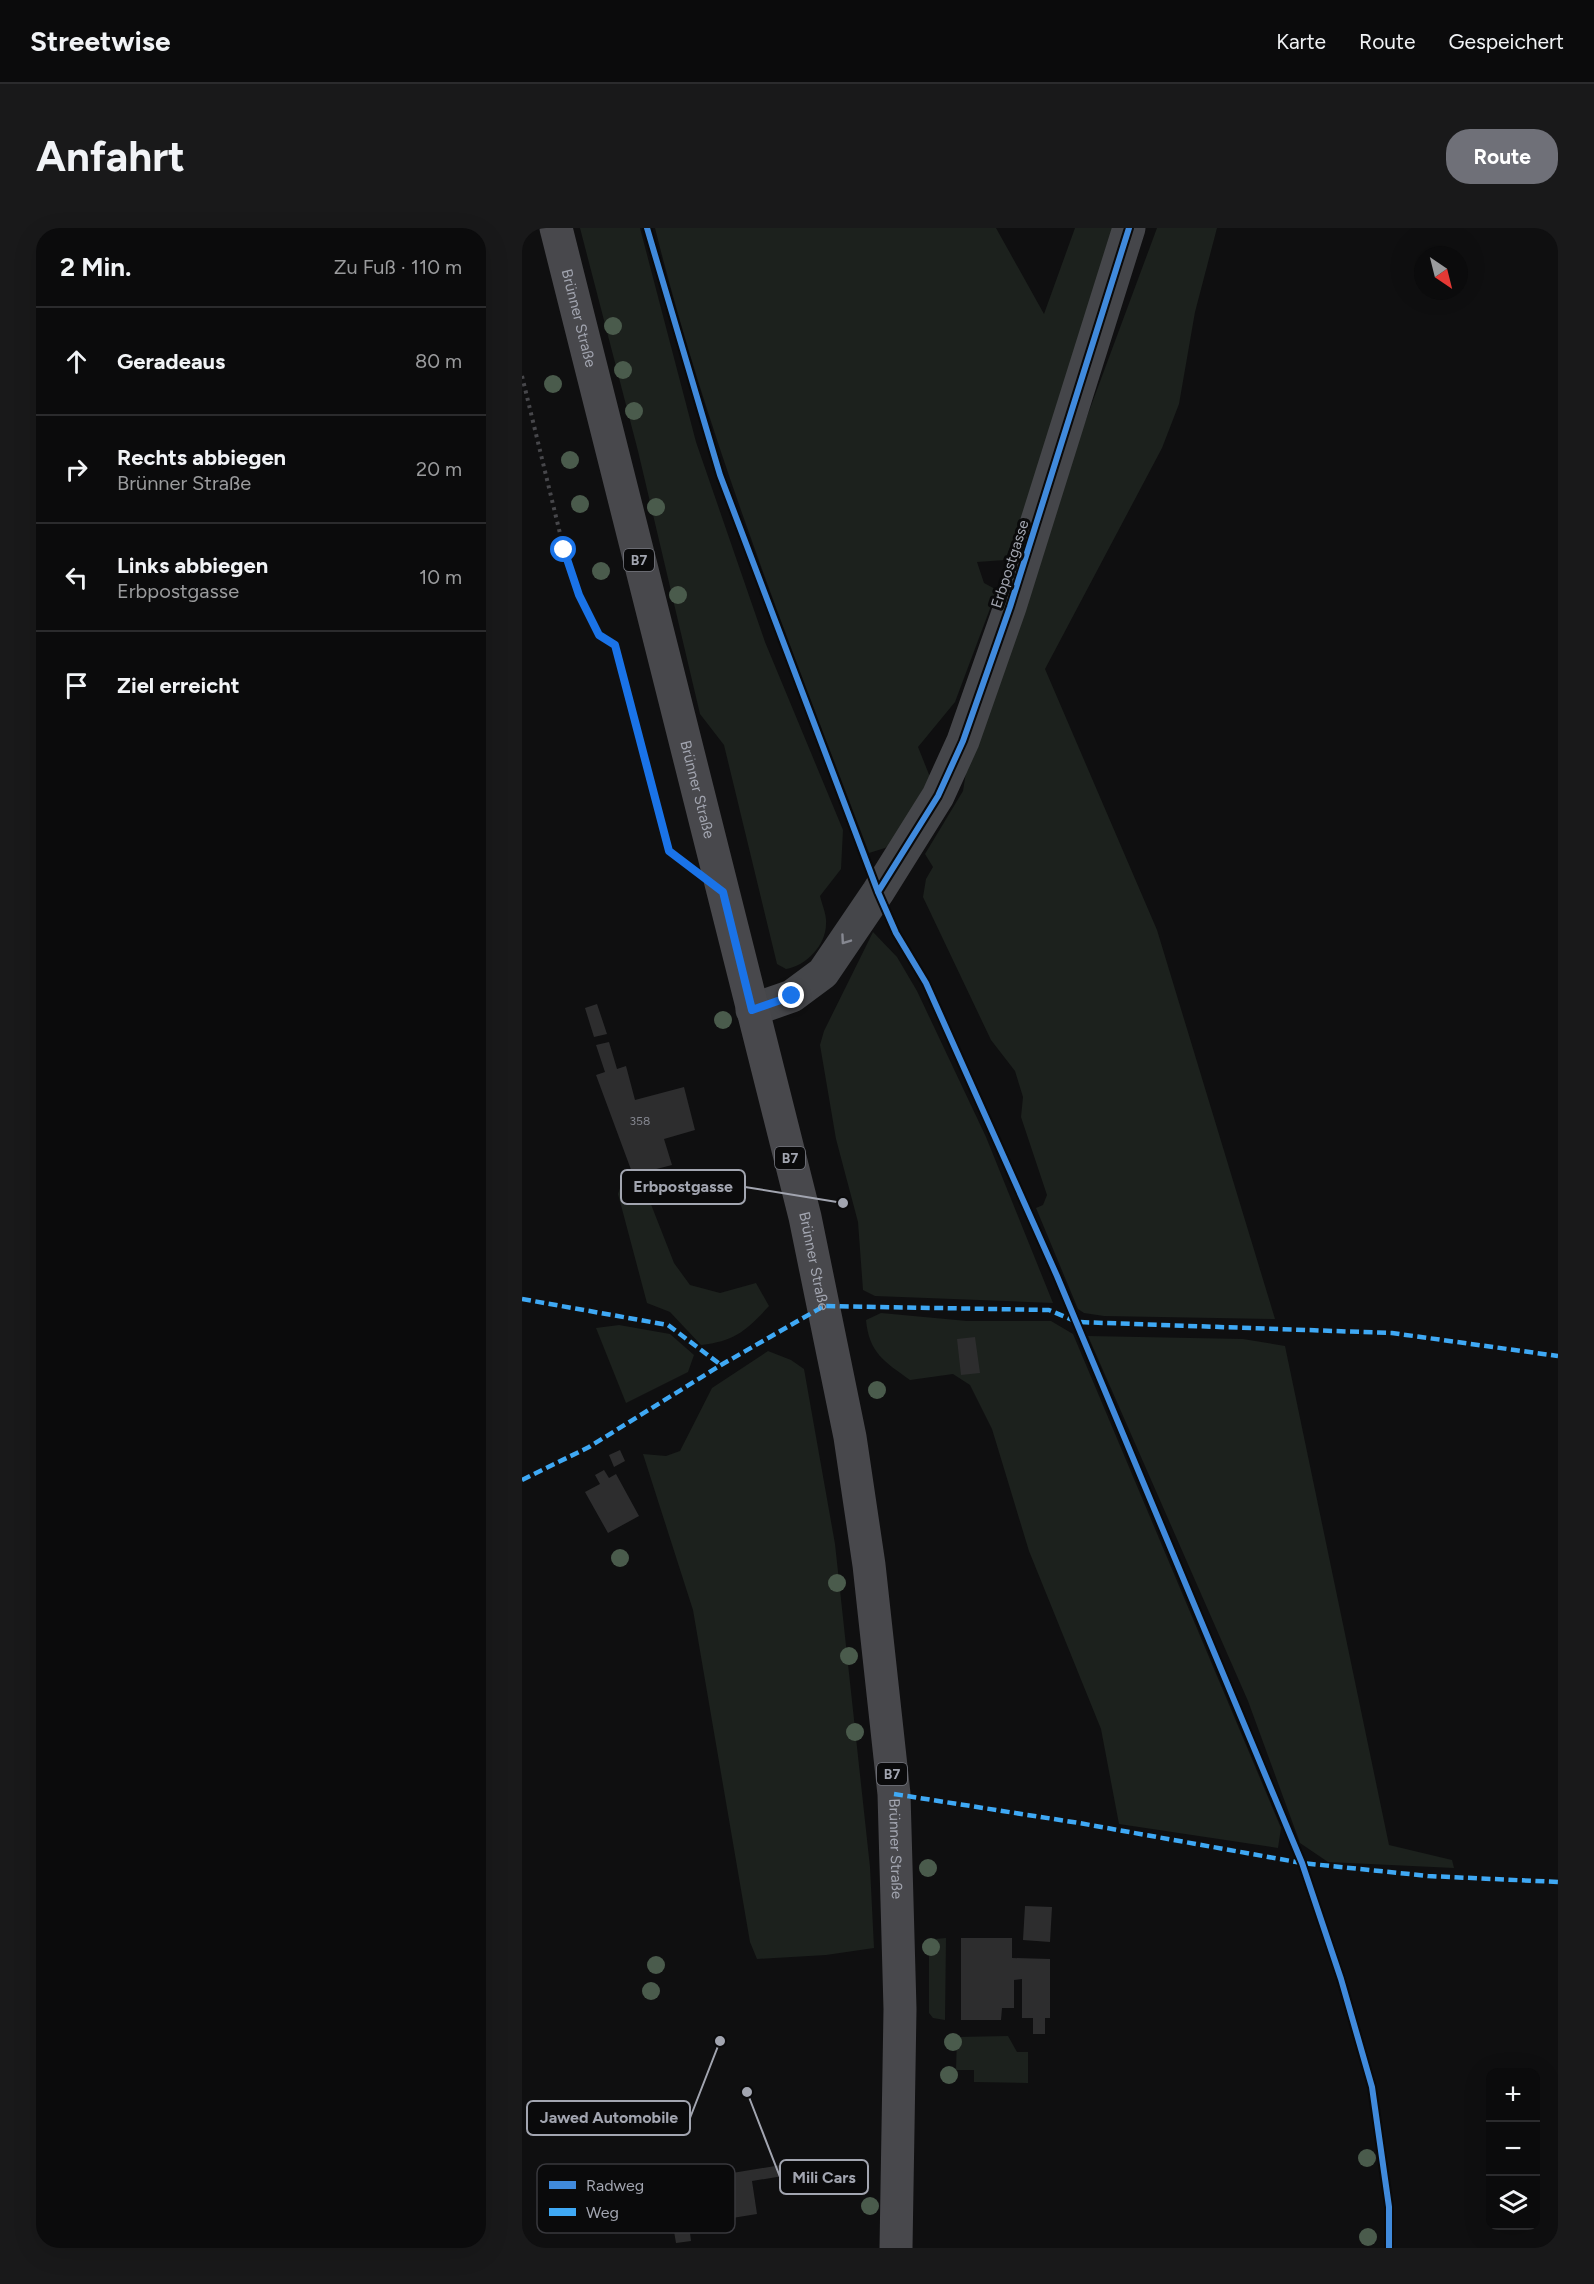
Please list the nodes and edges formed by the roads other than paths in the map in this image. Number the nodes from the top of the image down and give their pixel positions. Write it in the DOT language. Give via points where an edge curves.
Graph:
graph roads {
  1 [pos="556,228"];
  2 [pos="1129,228"];
  3 [pos="752,1010"];
  4 [pos="896,2248"];
  1 -- 3 [label="main road, Brünner Straße / B7"];
  2 -- 3 [label="street, Erbpostgasse, one-way" via="1010,607 963,741 938,796 823,973 792,996"];
  3 -- 4 [label="main road, Brünner Straße / B7" via="824,1306 850,1437 869,1565 894,1794 900,2009"];
}
